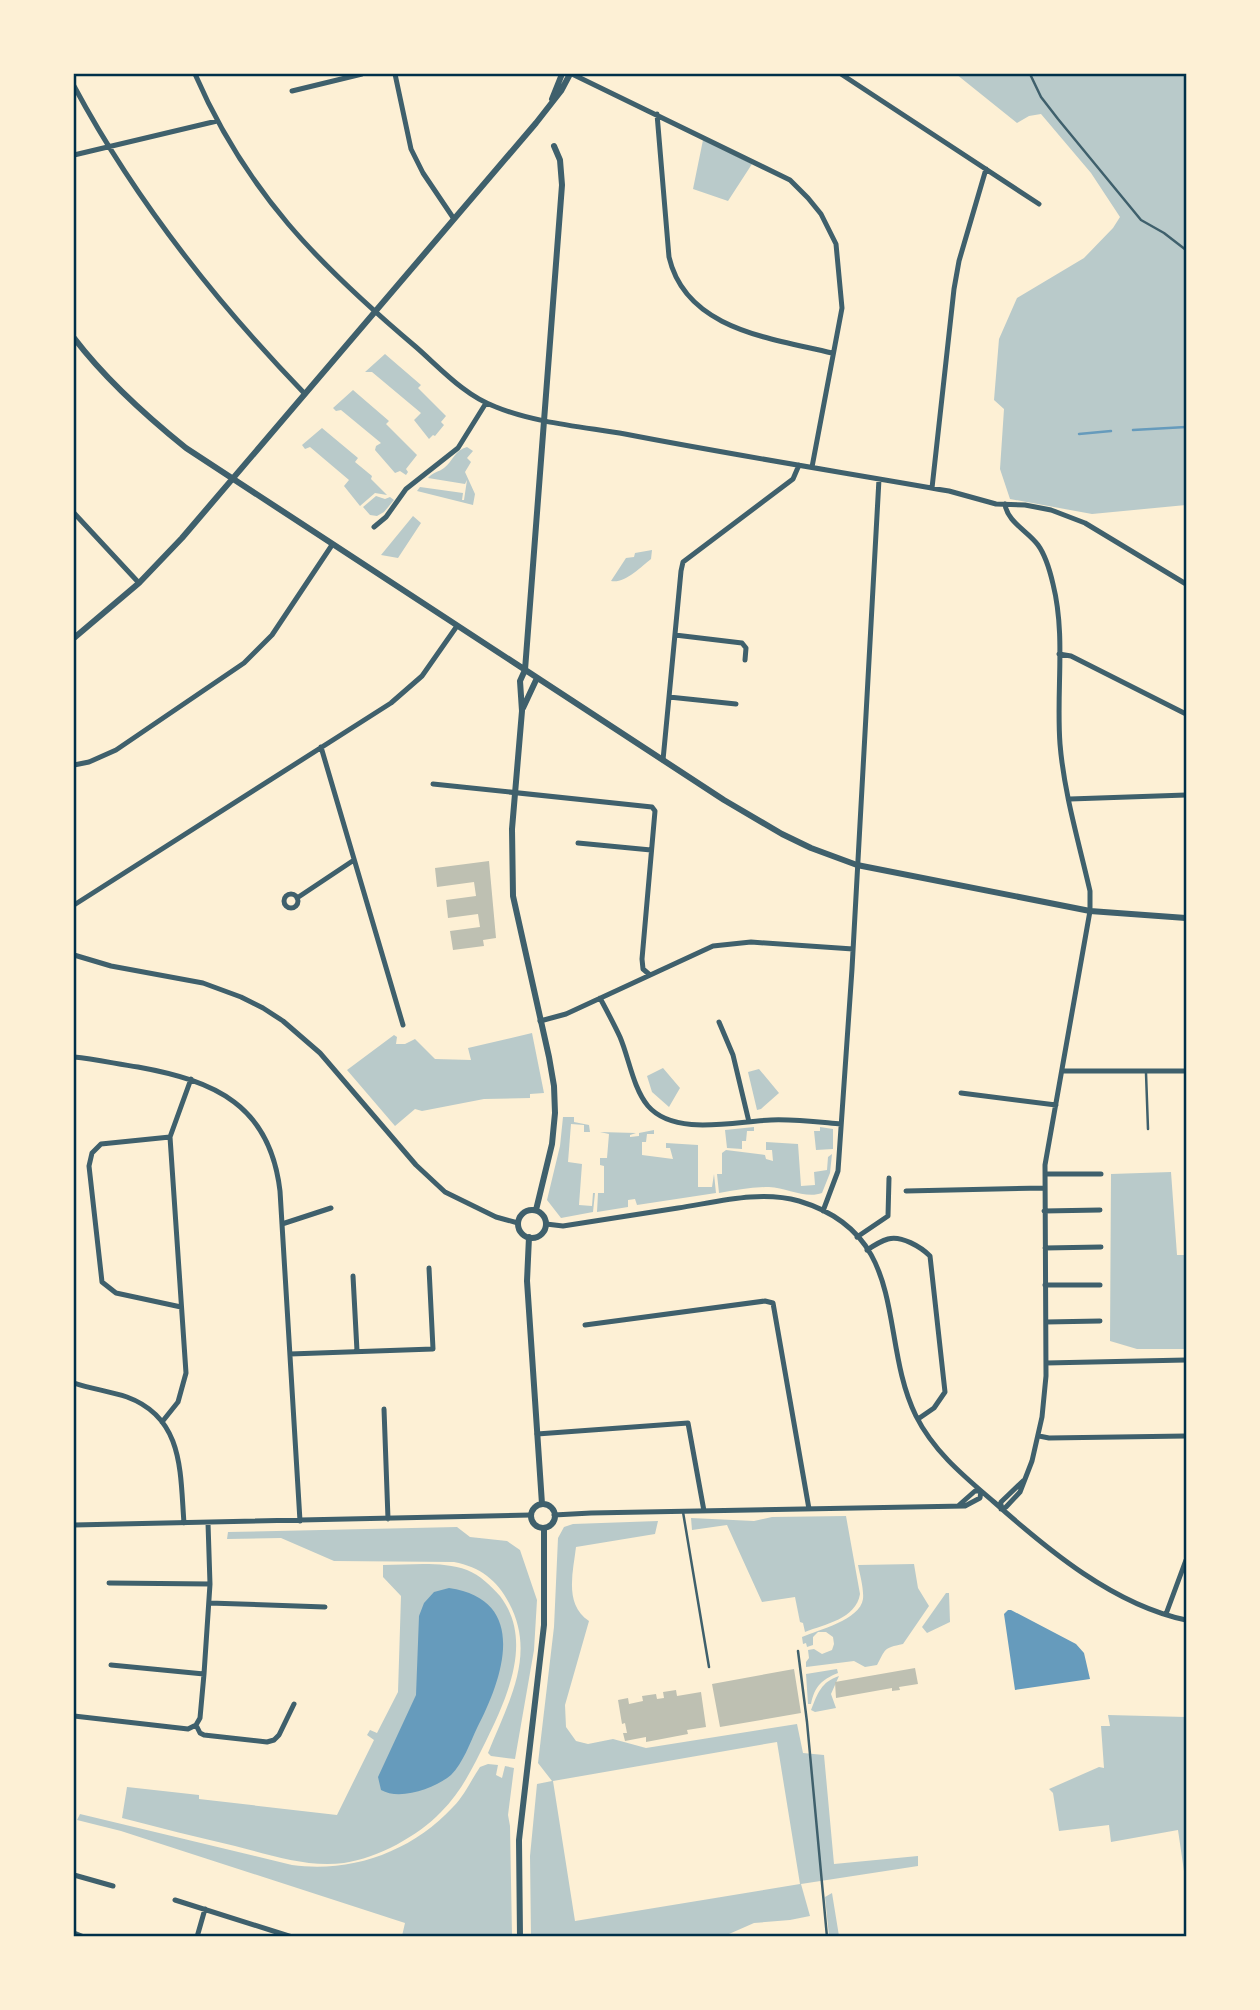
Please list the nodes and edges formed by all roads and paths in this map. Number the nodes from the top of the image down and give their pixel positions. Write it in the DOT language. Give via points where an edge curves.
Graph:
graph roads {
  1 [pos="195,74"];
  2 [pos="362,74"];
  3 [pos="395,74"];
  4 [pos="562,74"];
  5 [pos="571,74"];
  6 [pos="841,74"];
  7 [pos="1030,74"];
  8 [pos="74,86"];
  9 [pos="292,91"];
  10 [pos="552,101"];
  11 [pos="657,114"];
  12 [pos="217,121"];
  13 [pos="108,146"];
  14 [pos="554,146"];
  15 [pos="74,155"];
  16 [pos="986,169"];
  17 [pos="1039,204"];
  18 [pos="454,219"];
  19 [pos="1186,250"];
  20 [pos="375,312"];
  21 [pos="74,338"];
  22 [pos="832,353"];
  23 [pos="305,394"];
  24 [pos="486,403"];
  25 [pos="545,419"];
  26 [pos="799,465"];
  27 [pos="812,467"];
  28 [pos="879,478"];
  29 [pos="233,481"];
  30 [pos="932,488"];
  31 [pos="1005,504"];
  32 [pos="74,513"];
  33 [pos="374,527"];
  34 [pos="332,545"];
  35 [pos="139,583"];
  36 [pos="1186,584"];
  37 [pos="457,626"];
  38 [pos="675,635"];
  39 [pos="74,638"];
  40 [pos="1059,654"];
  41 [pos="745,660"];
  42 [pos="525,670"];
  43 [pos="537,678"];
  44 [pos="669,697"];
  45 [pos="736,704"];
  46 [pos="522,711"];
  47 [pos="1186,714"];
  48 [pos="321,747"];
  49 [pos="663,760"];
  50 [pos="74,765"];
  51 [pos="433,784"];
  52 [pos="517,792"];
  53 [pos="1186,796"];
  54 [pos="1070,799"];
  55 [pos="578,842"];
  56 [pos="651,850"];
  57 [pos="354,860"];
  58 [pos="857,865"];
  59 [pos="296,898"];
  60 [pos="74,905"];
  61 [pos="1090,911"];
  62 [pos="1186,918"];
  63 [pos="853,949"];
  64 [pos="74,955"];
  65 [pos="650,975"];
  66 [pos="600,998"];
  67 [pos="540,1021"];
  68 [pos="719,1022"];
  69 [pos="403,1025"];
  70 [pos="74,1057"];
  71 [pos="1062,1072"];
  72 [pos="1146,1072"];
  73 [pos="1186,1072"];
  74 [pos="191,1079"];
  75 [pos="961,1093"];
  76 [pos="1056,1105"];
  77 [pos="749,1122"];
  78 [pos="841,1124"];
  79 [pos="1148,1129"];
  80 [pos="170,1137"];
  81 [pos="1045,1174"];
  82 [pos="1101,1174"];
  83 [pos="889,1178"];
  84 [pos="1044,1188"];
  85 [pos="906,1191"];
  86 [pos="331,1208"];
  87 [pos="536,1210"];
  88 [pos="1100,1210"];
  89 [pos="823,1211"];
  90 [pos="1044,1211"];
  91 [pos="518,1223"];
  92 [pos="282,1224"];
  93 [pos="546,1224"];
  94 [pos="529,1237"];
  95 [pos="857,1237"];
  96 [pos="1101,1247"];
  97 [pos="1045,1248"];
  98 [pos="867,1250"];
  99 [pos="429,1268"];
  100 [pos="353,1276"];
  101 [pos="1100,1284"];
  102 [pos="1045,1285"];
  103 [pos="181,1307"];
  104 [pos="1100,1321"];
  105 [pos="1046,1322"];
  106 [pos="586,1325"];
  107 [pos="357,1351"];
  108 [pos="290,1353"];
  109 [pos="1186,1360"];
  110 [pos="1046,1363"];
  111 [pos="74,1383"];
  112 [pos="384,1409"];
  113 [pos="918,1419"];
  114 [pos="162,1422"];
  115 [pos="537,1434"];
  116 [pos="1039,1436"];
  117 [pos="1186,1436"];
  118 [pos="981,1491"];
  119 [pos="542,1504"];
  120 [pos="809,1509"];
  121 [pos="1001,1509"];
  122 [pos="704,1511"];
  123 [pos="683,1512"];
  124 [pos="531,1515"];
  125 [pos="555,1515"];
  126 [pos="388,1519"];
  127 [pos="300,1521"];
  128 [pos="208,1522"];
  129 [pos="184,1523"];
  130 [pos="74,1525"];
  131 [pos="544,1528"];
  132 [pos="1186,1560"];
  133 [pos="109,1583"];
  134 [pos="210,1584"];
  135 [pos="209,1603"];
  136 [pos="325,1606"];
  137 [pos="1167,1614"];
  138 [pos="1186,1620"];
  139 [pos="798,1651"];
  140 [pos="111,1665"];
  141 [pos="709,1667"];
  142 [pos="205,1674"];
  143 [pos="294,1703"];
  144 [pos="74,1716"];
  145 [pos="196,1725"];
  146 [pos="74,1875"];
  147 [pos="113,1886"];
  148 [pos="175,1900"];
  149 [pos="205,1909"];
  150 [pos="74,1933"];
  151 [pos="84,1937"];
  152 [pos="197,1937"];
  153 [pos="292,1937"];
  154 [pos="520,1937"];
  155 [pos="827,1937"];
  1 -- 12 [label="street"];
  2 -- 9 [label="street"];
  3 -- 18 [label="street" via="411,149"];
  4 -- 10 [label="street"];
  5 -- 10 [label="street"];
  5 -- 11 [label="street"];
  6 -- 16 [label="street"];
  7 -- 19 [label="lane" via="1047,104 1140,220"];
  8 -- 13 [label="street"];
  10 -- 18 [label="street"];
  11 -- 22 [label="street" via="790,180 821,214 836,244 842,308"];
  11 -- 22 [label="street" via="669,257 684,292 729,325"];
  12 -- 13 [label="street"];
  12 -- 20 [label="street" via="244,167 290,228"];
  13 -- 15 [label="street"];
  13 -- 23 [label="street" via="177,247"];
  14 -- 25 [label="street" via="562,185"];
  16 -- 17 [label="street"];
  16 -- 30 [label="street" via="954,289"];
  18 -- 20 [label="street"];
  20 -- 23 [label="street"];
  20 -- 24 [label="street"];
  21 -- 29 [label="street" via="146,415"];
  22 -- 27 [label="street"];
  23 -- 29 [label="street"];
  24 -- 25 [label="street"];
  24 -- 33 [label="street" via="458,448 406,489"];
  25 -- 26 [label="street"];
  25 -- 42 [label="street"];
  26 -- 27 [label="street"];
  26 -- 38 [label="street" via="793,479 683,562"];
  27 -- 28 [label="street"];
  28 -- 30 [label="street"];
  28 -- 58 [label="street"];
  29 -- 34 [label="street"];
  29 -- 35 [label="street"];
  30 -- 31 [label="street"];
  31 -- 36 [label="street" via="1051,510 1085,523"];
  31 -- 40 [label="street" via="1009,518 1039,546 1049,567"];
  32 -- 35 [label="street"];
  34 -- 37 [label="street"];
  34 -- 50 [label="street" via="272,635 244,663 116,750"];
  35 -- 39 [label="street"];
  37 -- 42 [label="street"];
  37 -- 48 [label="street" via="422,676 391,703"];
  38 -- 41 [label="street" via="742,643"];
  38 -- 44 [label="street"];
  40 -- 47 [label="street"];
  40 -- 54 [label="street" via="1060,743"];
  42 -- 43 [label="street"];
  42 -- 46 [label="street" via="520,681"];
  43 -- 46 [label="street"];
  43 -- 49 [label="street"];
  44 -- 45 [label="street"];
  44 -- 49 [label="street"];
  46 -- 52 [label="street"];
  48 -- 57 [label="street"];
  48 -- 60 [label="street"];
  49 -- 58 [label="street" via="782,834"];
  51 -- 52 [label="street"];
  52 -- 56 [label="street" via="648,805 654,811"];
  52 -- 67 [label="street" via="513,896"];
  53 -- 54 [label="street"];
  54 -- 61 [label="street" via="1090,891"];
  55 -- 56 [label="street"];
  56 -- 65 [label="street" via="642,959 643,969"];
  57 -- 59 [label="street"];
  57 -- 69 [label="street"];
  58 -- 61 [label="street"];
  58 -- 63 [label="street"];
  61 -- 62 [label="street"];
  61 -- 71 [label="street"];
  63 -- 65 [label="street" via="725,944"];
  63 -- 78 [label="street"];
  64 -- 91 [label="street" via="202,983 263,1008 320,1053 416,1165 445,1192"];
  65 -- 66 [label="street"];
  66 -- 67 [label="street"];
  66 -- 77 [label="street" via="642,1097 655,1112 689,1124"];
  67 -- 87 [label="street" via="555,1113"];
  68 -- 77 [label="street" via="733,1055"];
  70 -- 74 [label="street"];
  71 -- 72 [label="street"];
  71 -- 76 [label="street"];
  72 -- 73 [label="street"];
  72 -- 79 [label="lane"];
  74 -- 80 [label="street"];
  74 -- 92 [label="street" via="238,1106 268,1143 278,1174"];
  75 -- 76 [label="street"];
  76 -- 81 [label="street"];
  77 -- 78 [label="street"];
  78 -- 89 [label="street" via="838,1171"];
  80 -- 103 [label="street"];
  80 -- 103 [label="street" via="101,1143 92,1153 89,1173 102,1282 116,1293"];
  81 -- 82 [label="street"];
  81 -- 84 [label="street"];
  83 -- 95 [label="street" via="888,1216"];
  84 -- 85 [label="street"];
  84 -- 90 [label="street"];
  86 -- 92 [label="street"];
  87 -- 91 [label="street" via="526,1211"];
  87 -- 93 [label="street"];
  88 -- 90 [label="street"];
  89 -- 93 [label="street" via="798,1201 764,1196 563,1226"];
  89 -- 95 [label="street"];
  90 -- 97 [label="street"];
  91 -- 94 [label="street"];
  92 -- 108 [label="street"];
  93 -- 94 [label="street" via="542,1233"];
  94 -- 115 [label="street" via="527,1281"];
  95 -- 98 [label="street"];
  96 -- 97 [label="street"];
  97 -- 102 [label="street"];
  98 -- 113 [label="street" via="887,1294 902,1378"];
  98 -- 113 [label="street" via="894,1238 924,1249 930,1256 945,1392 934,1408"];
  99 -- 107 [label="street" via="433,1349"];
  100 -- 107 [label="street"];
  101 -- 102 [label="street"];
  102 -- 105 [label="street"];
  103 -- 114 [label="street" via="186,1373 178,1402"];
  104 -- 105 [label="street"];
  105 -- 110 [label="street"];
  106 -- 120 [label="street" via="773,1303"];
  107 -- 108 [label="street"];
  108 -- 127 [label="street"];
  109 -- 110 [label="street"];
  110 -- 116 [label="street"];
  111 -- 114 [label="street" via="127,1397"];
  112 -- 126 [label="street"];
  113 -- 118 [label="street" via="948,1461"];
  114 -- 129 [label="street" via="178,1458"];
  115 -- 119 [label="street"];
  115 -- 122 [label="street" via="688,1423"];
  116 -- 117 [label="street"];
  116 -- 121 [label="street" via="1020,1492"];
  118 -- 120 [label="street" via="958,1506"];
  118 -- 121 [label="street"];
  119 -- 124 [label="street"];
  119 -- 125 [label="street"];
  120 -- 122 [label="street"];
  121 -- 137 [label="street" via="1074,1569"];
  122 -- 123 [label="street"];
  123 -- 125 [label="street"];
  123 -- 141 [label="lane"];
  124 -- 126 [label="street"];
  124 -- 131 [label="street" via="535,1524"];
  125 -- 131 [label="street"];
  126 -- 127 [label="street"];
  127 -- 128 [label="street"];
  128 -- 129 [label="street"];
  128 -- 134 [label="street"];
  129 -- 130 [label="street"];
  131 -- 154 [label="street" via="544,1625 519,1840"];
  132 -- 137 [label="street"];
  133 -- 134 [label="street"];
  134 -- 135 [label="street"];
  135 -- 136 [label="street"];
  135 -- 142 [label="street"];
  137 -- 138 [label="street"];
  139 -- 155 [label="lane"];
  140 -- 142 [label="street"];
  142 -- 145 [label="street"];
  143 -- 145 [label="street" via="279,1735 267,1742 204,1735"];
  144 -- 145 [label="street" via="188,1728"];
  146 -- 147 [label="street"];
  148 -- 149 [label="street"];
  149 -- 152 [label="street"];
  149 -- 153 [label="street"];
  150 -- 151 [label="street"];
}
